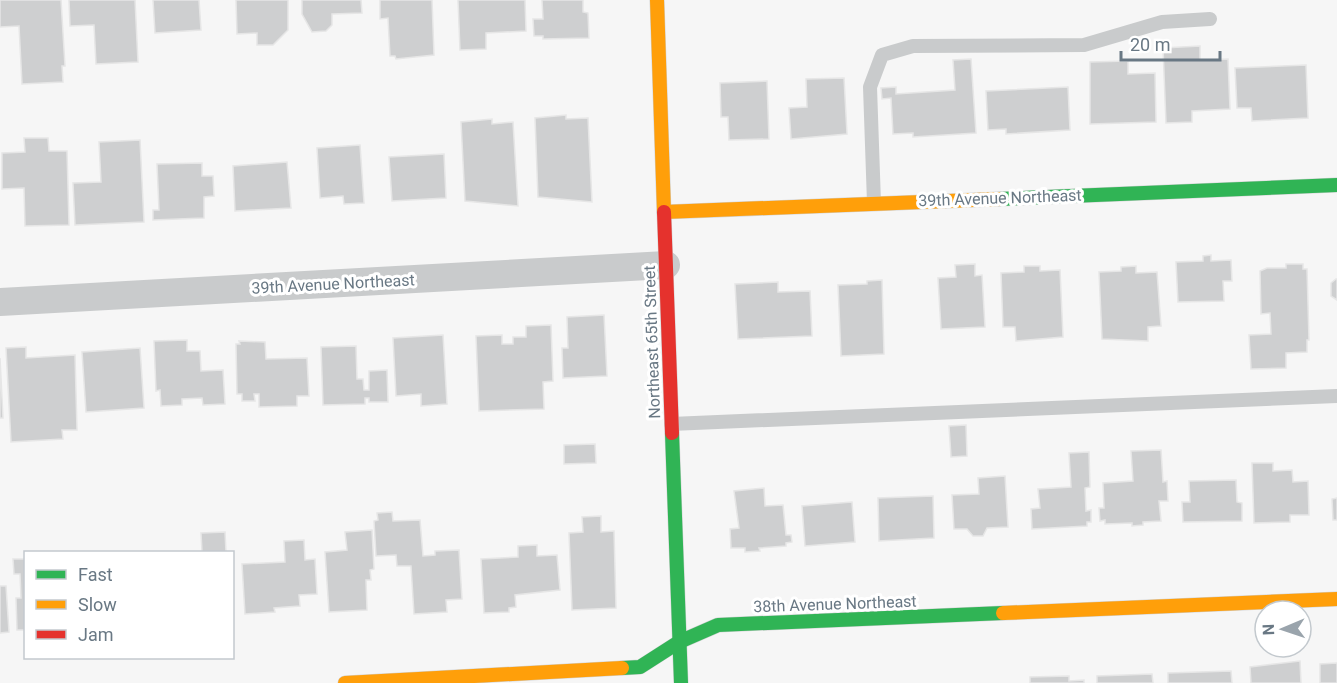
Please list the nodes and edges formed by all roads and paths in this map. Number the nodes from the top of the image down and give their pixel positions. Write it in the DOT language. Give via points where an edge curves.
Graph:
graph roads {
  1 [pos="657,0"];
  2 [pos="1210,19"];
  3 [pos="1337,185"];
  4 [pos="874,203"];
  5 [pos="664,212"];
  6 [pos="666,265"];
  7 [pos="0,302"];
  8 [pos="1337,396"];
  9 [pos="671,424"];
  10 [pos="1337,599"];
  11 [pos="680,642"];
  12 [pos="345,683"];
  13 [pos="681,683"];
  1 -- 5 [label="street, Northeast 65th Street"];
  2 -- 4 [label="lane" via="1162,22 1084,45 913,46 882,55 870,87"];
  3 -- 4 [label="street, 39th Avenue Northeast"];
  4 -- 5 [label="street, 39th Avenue Northeast"];
  5 -- 6 [label="street, Northeast 65th Street"];
  6 -- 7 [label="street, 39th Avenue Northeast"];
  6 -- 9 [label="street, Northeast 65th Street"];
  8 -- 9 [label="lane"];
  9 -- 11 [label="street, Northeast 65th Street"];
  10 -- 11 [label="street, 38th Avenue Northeast" via="718,625"];
  11 -- 12 [label="street, 38th Avenue Northeast" via="640,667"];
  11 -- 13 [label="street, Northeast 65th Street"];
}
